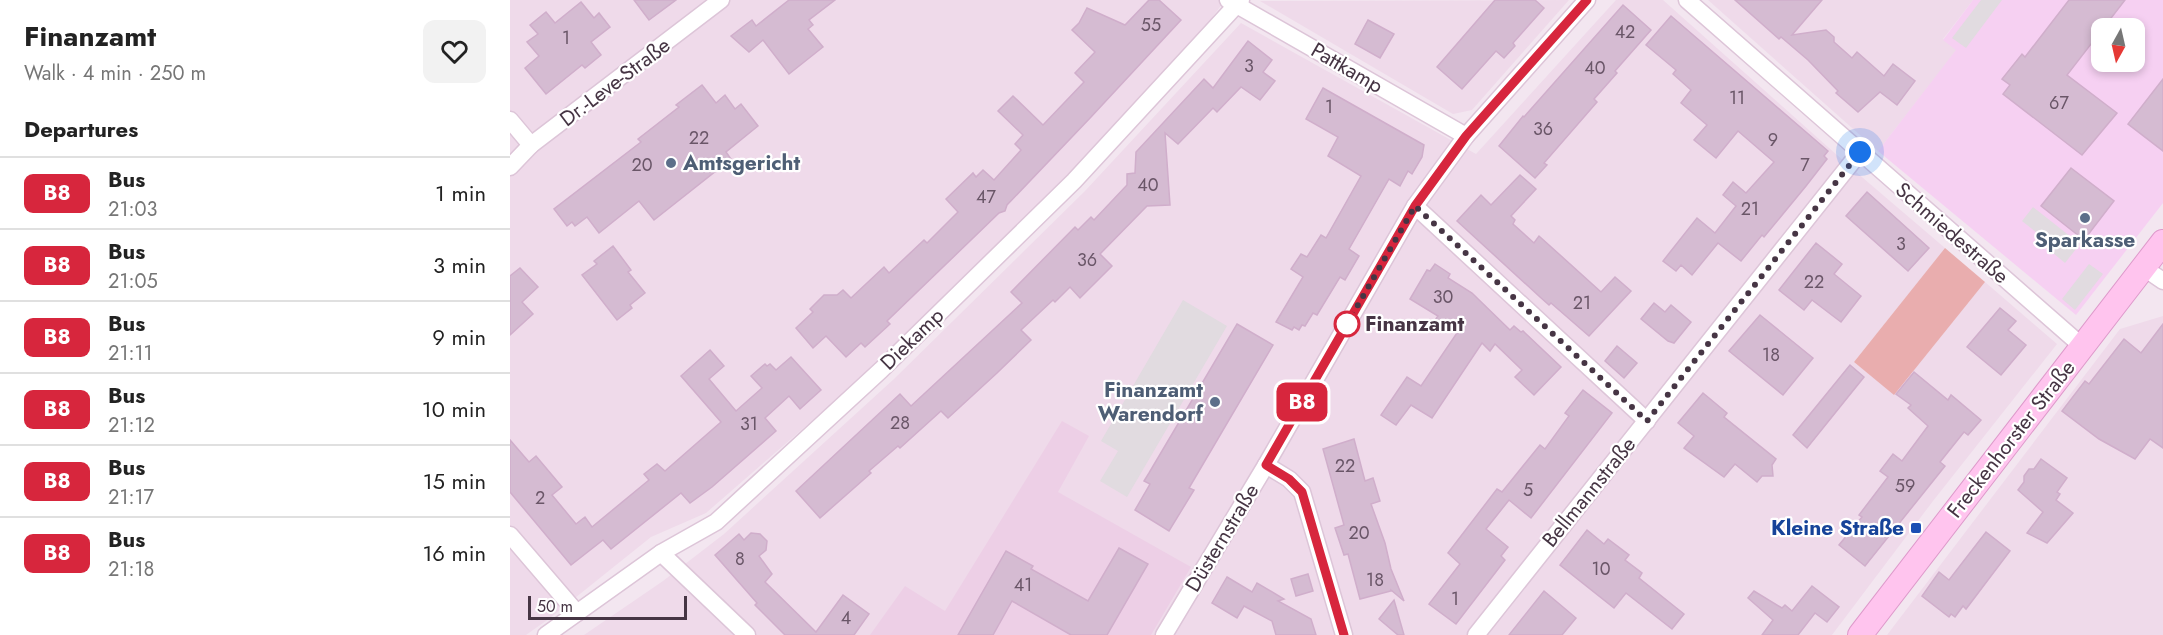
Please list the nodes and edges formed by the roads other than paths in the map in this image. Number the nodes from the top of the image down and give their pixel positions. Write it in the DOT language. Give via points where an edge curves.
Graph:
graph roads {
  1 [pos="721,0"];
  2 [pos="1587,0"];
  3 [pos="1687,0"];
  4 [pos="1235,2"];
  5 [pos="510,120"];
  6 [pos="1466,136"];
  7 [pos="531,146"];
  8 [pos="1860,152"];
  9 [pos="510,166"];
  10 [pos="1415,206"];
  11 [pos="2163,242"];
  12 [pos="2153,275"];
  13 [pos="2083,346"];
  14 [pos="1647,421"];
  15 [pos="1266,465"];
  16 [pos="510,534"];
  17 [pos="661,553"];
  18 [pos="577,613"];
  19 [pos="1865,633"];
  20 [pos="546,635"];
  21 [pos="747,635"];
  22 [pos="1164,635"];
  23 [pos="1344,635"];
  24 [pos="1476,635"];
  1 -- 7 [label="street, Dr.-Leve-Straße"];
  2 -- 6 [label="street, Düsternstraße"];
  3 -- 8 [label="street, Schmiedestraße"];
  4 -- 6 [label="street, Pattkamp"];
  4 -- 17 [label="street, Diekamp" via="1074,181 880,370 716,522"];
  5 -- 7 [label="street"];
  6 -- 10 [label="street, Düsternstraße"];
  7 -- 9 [label="street, Dr.-Leve-Straße"];
  8 -- 13 [label="street, Schmiedestraße"];
  8 -- 14 [label="street, Bellmannstraße"];
  10 -- 14 [label="street"];
  10 -- 15 [label="street, Düsternstraße"];
  11 -- 12 [label="main road, Freckenhorster Straße"];
  12 -- 13 [label="main road, Freckenhorster Straße"];
  13 -- 19 [label="main road, Freckenhorster Straße"];
  14 -- 24 [label="street, Bellmannstraße"];
  15 -- 22 [label="street, Düsternstraße"];
  15 -- 23 [label="street" via="1302,492"];
  16 -- 18 [label="street"];
  17 -- 18 [label="street, Diekamp"];
  17 -- 21 [label="street"];
  18 -- 20 [label="street, Diekamp"];
}
